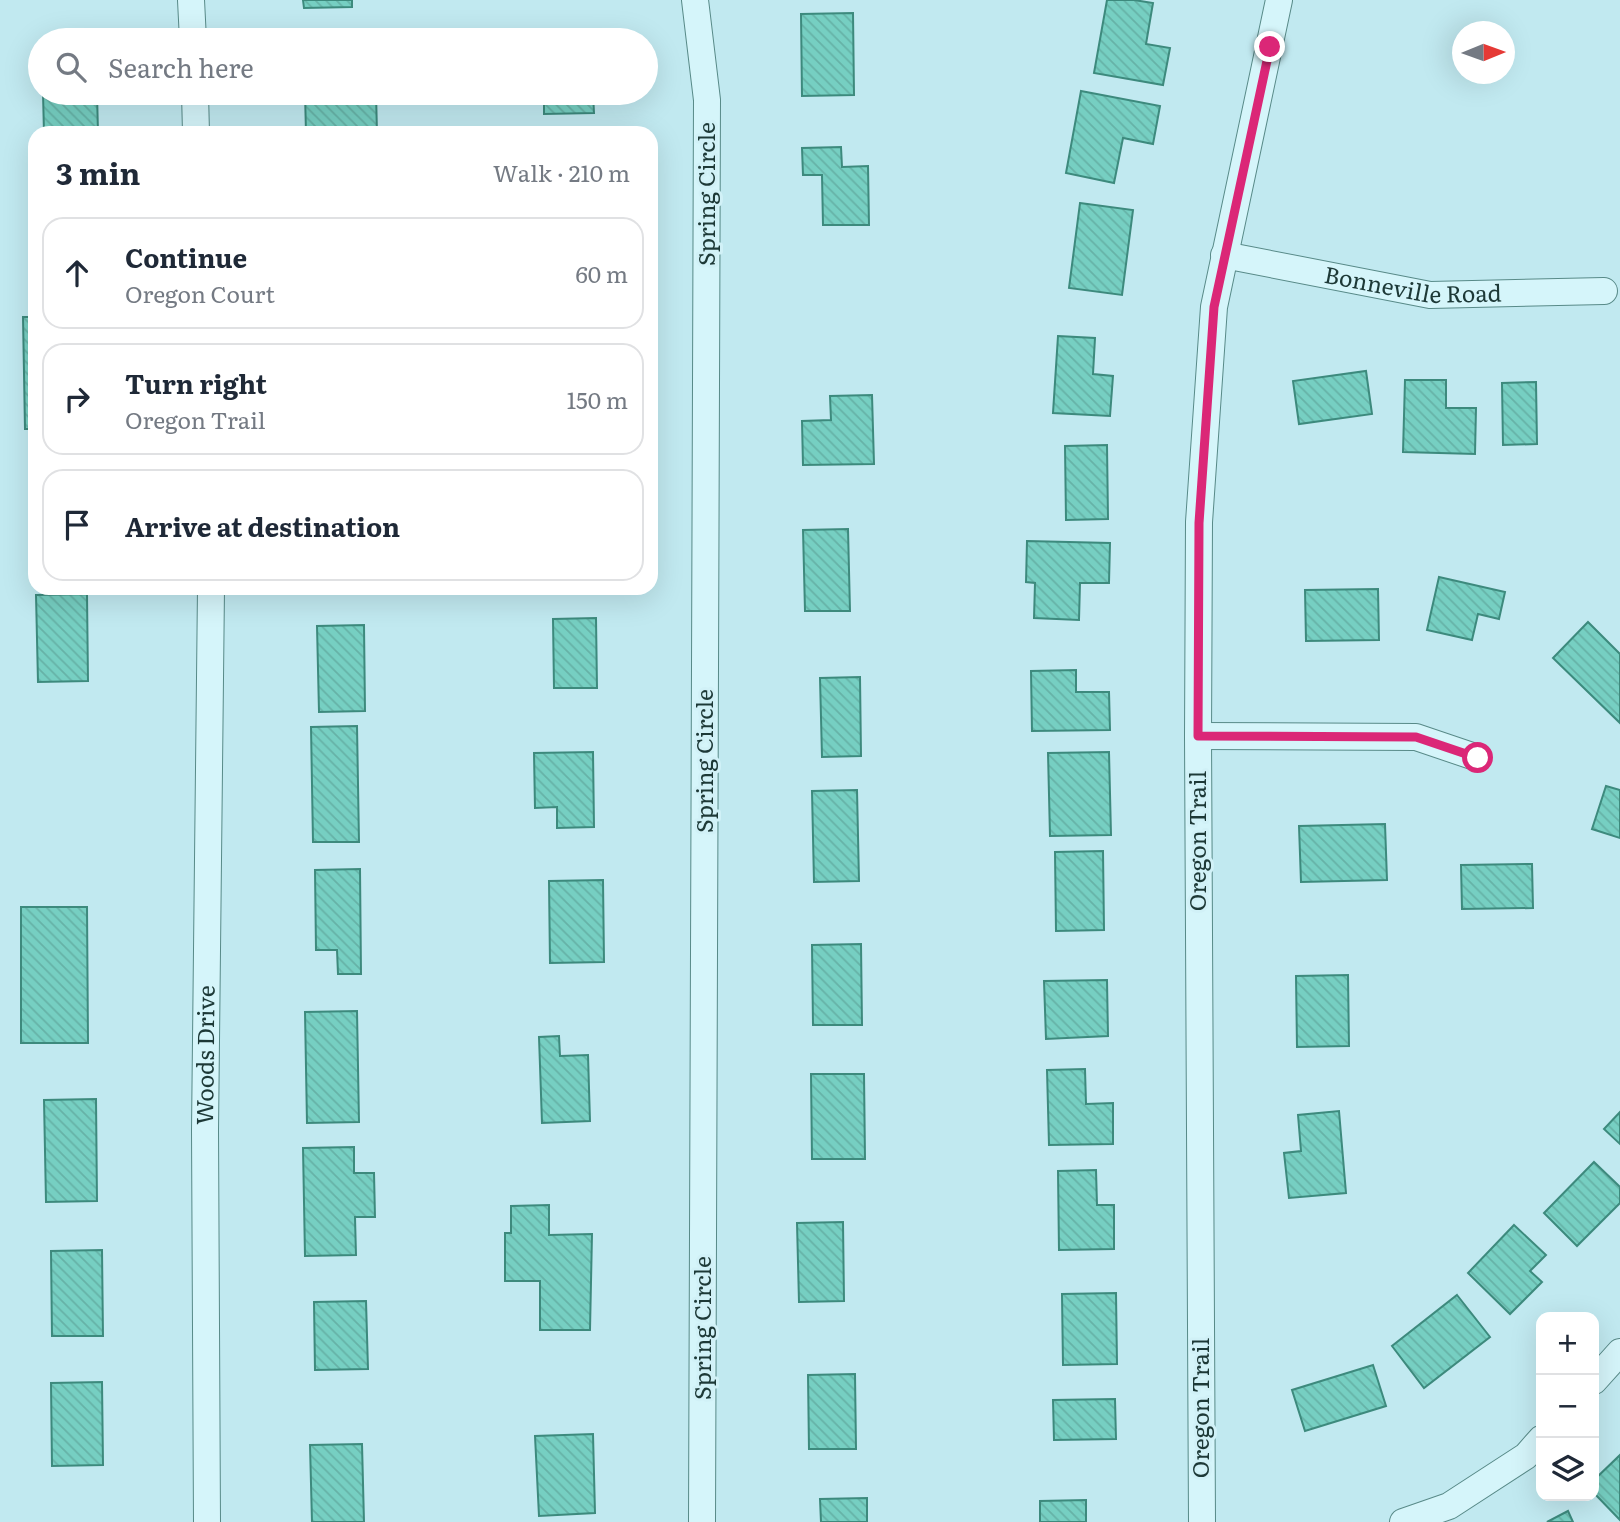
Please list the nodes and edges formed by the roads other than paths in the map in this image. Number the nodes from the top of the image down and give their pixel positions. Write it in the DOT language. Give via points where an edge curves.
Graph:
graph roads {
  1 [pos="191,0"];
  2 [pos="695,0"];
  3 [pos="1279,0"];
  4 [pos="192,28"];
  5 [pos="195,105"];
  6 [pos="196,126"];
  7 [pos="1224,255"];
  8 [pos="1604,291"];
  9 [pos="211,595"];
  10 [pos="1198,736"];
  11 [pos="1478,758"];
  12 [pos="1620,1352"];
  13 [pos="1599,1375"];
  14 [pos="1536,1445"];
  15 [pos="207,1522"];
  16 [pos="702,1522"];
  17 [pos="1202,1522"];
  18 [pos="1403,1522"];
  1 -- 4 [label="street"];
  2 -- 16 [label="street, Spring Circle" via="707,100"];
  3 -- 7 [label="street, Oregon Trail"];
  5 -- 6 [label="street"];
  7 -- 8 [label="street, Bonneville Road" via="1430,295"];
  7 -- 10 [label="street, Oregon Trail" via="1214,307 1199,523"];
  9 -- 15 [label="street, Woods Drive" via="205,1131"];
  10 -- 11 [label="street" via="1416,737"];
  10 -- 17 [label="street, Oregon Trail"];
  12 -- 13 [label="street"];
  14 -- 18 [label="street" via="1526,1456 1449,1506"];
}
